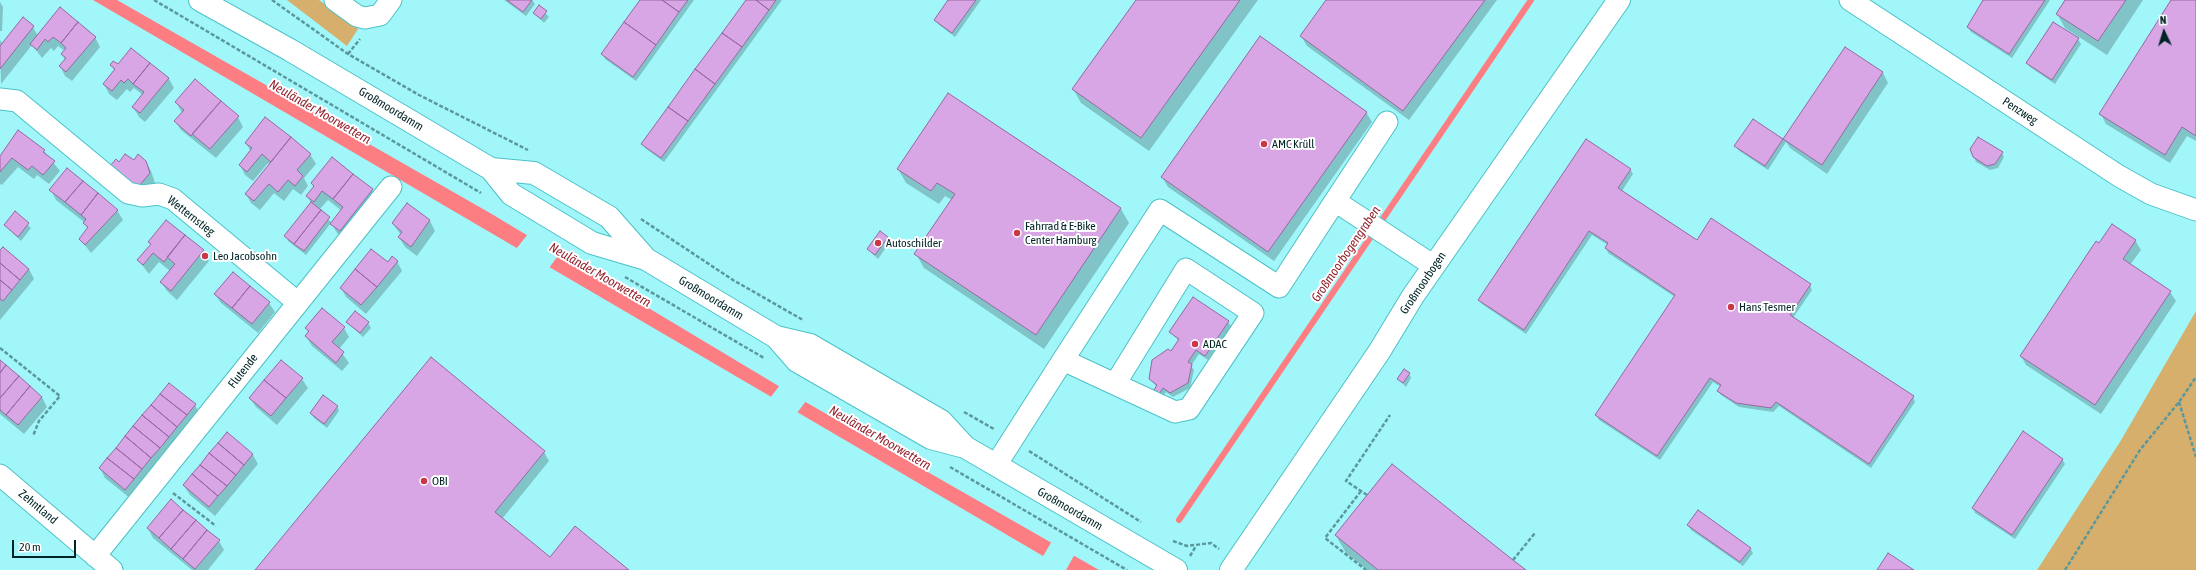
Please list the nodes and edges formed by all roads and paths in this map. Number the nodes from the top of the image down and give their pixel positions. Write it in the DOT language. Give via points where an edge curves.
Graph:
graph roads {
  1 [pos="154,0"];
  2 [pos="200,0"];
  3 [pos="217,0"];
  4 [pos="272,0"];
  5 [pos="336,0"];
  6 [pos="1619,0"];
  7 [pos="1852,0"];
  8 [pos="386,7"];
  9 [pos="290,50"];
  10 [pos="0,98"];
  11 [pos="1387,122"];
  12 [pos="532,152"];
  13 [pos="491,169"];
  14 [pos="391,187"];
  15 [pos="484,194"];
  16 [pos="1335,201"];
  17 [pos="2196,210"];
  18 [pos="637,216"];
  19 [pos="646,259"];
  20 [pos="1434,266"];
  21 [pos="620,274"];
  22 [pos="297,302"];
  23 [pos="809,323"];
  24 [pos="776,337"];
  25 [pos="0,348"];
  26 [pos="768,360"];
  27 [pos="1063,360"];
  28 [pos="844,365"];
  29 [pos="810,369"];
  30 [pos="2196,376"];
  31 [pos="1115,384"];
  32 [pos="2179,402"];
  33 [pos="957,408"];
  34 [pos="1390,415"];
  35 [pos="33,436"];
  36 [pos="1012,441"];
  37 [pos="965,447"];
  38 [pos="2196,457"];
  39 [pos="946,465"];
  40 [pos="996,465"];
  41 [pos="0,475"];
  42 [pos="156,481"];
  43 [pos="1361,491"];
  44 [pos="1367,495"];
  45 [pos="1143,524"];
  46 [pos="216,526"];
  47 [pos="1536,533"];
  48 [pos="1168,538"];
  49 [pos="95,556"];
  50 [pos="1513,560"];
  51 [pos="1235,565"];
  52 [pos="112,570"];
  53 [pos="1126,570"];
  54 [pos="1176,570"];
  55 [pos="1366,570"];
  56 [pos="2065,570"];
  1 -- 15 [label="path"];
  2 -- 9 [label="main road, Großmoordamm"];
  3 -- 9 [label="main road, Großmoordamm"];
  4 -- 12 [label="path" via="348,54 419,95"];
  5 -- 8 [label="street" via="361,18 370,18"];
  6 -- 20 [label="main road, Großmoorbogen"];
  7 -- 17 [label="street, Penzweg" via="2119,176 2151,194"];
  9 -- 13 [label="main road, Großmoordamm"];
  10 -- 22 [label="street, Wetternstieg" via="17,101 128,193 142,196 159,194 173,199"];
  11 -- 16 [label="street"];
  13 -- 19 [label="main road, Großmoordamm" via="511,194 592,243"];
  13 -- 19 [label="main road, Großmoordamm" via="534,173 609,217"];
  14 -- 22 [label="street, Flutende"];
  16 -- 20 [label="street"];
  16 -- 27 [label="street" via="1279,287 1160,210"];
  18 -- 23 [label="path" via="733,280"];
  19 -- 24 [label="main road, Großmoordamm"];
  20 -- 51 [label="main road, Großmoorbogen"];
  21 -- 26 [label="path"];
  22 -- 42 [label="street, Flutende"];
  24 -- 28 [label="main road, Großmoordamm" via="810,345"];
  24 -- 29 [label="main road, Großmoordamm" via="797,361"];
  25 -- 35 [label="path" via="60,396 39,421"];
  27 -- 31 [label="street"];
  27 -- 36 [label="street"];
  28 -- 29 [label="main road"];
  28 -- 37 [label="main road, Großmoordamm" via="941,421"];
  29 -- 37 [label="main road, Großmoordamm" via="931,438"];
  30 -- 32 [label="path"];
  31 -- 31 [label="street" via="1176,412 1189,409 1254,313 1186,269"];
  32 -- 38 [label="path"];
  32 -- 56 [label="path" via="2140,450"];
  33 -- 36 [label="path"];
  34 -- 43 [label="path" via="1346,481"];
  36 -- 40 [label="street"];
  36 -- 45 [label="path"];
  37 -- 40 [label="main road, Großmoordamm"];
  39 -- 53 [label="path"];
  40 -- 54 [label="main road, Großmoordamm"];
  41 -- 49 [label="street, Zehntland"];
  42 -- 46 [label="path"];
  42 -- 49 [label="street, Flutende"];
  43 -- 44 [label="path"];
  43 -- 55 [label="path" via="1324,538"];
  47 -- 50 [label="path"];
  48 -- 51 [label="path" via="1187,546 1211,543"];
  49 -- 52 [label="street, Zehntland"];
}
